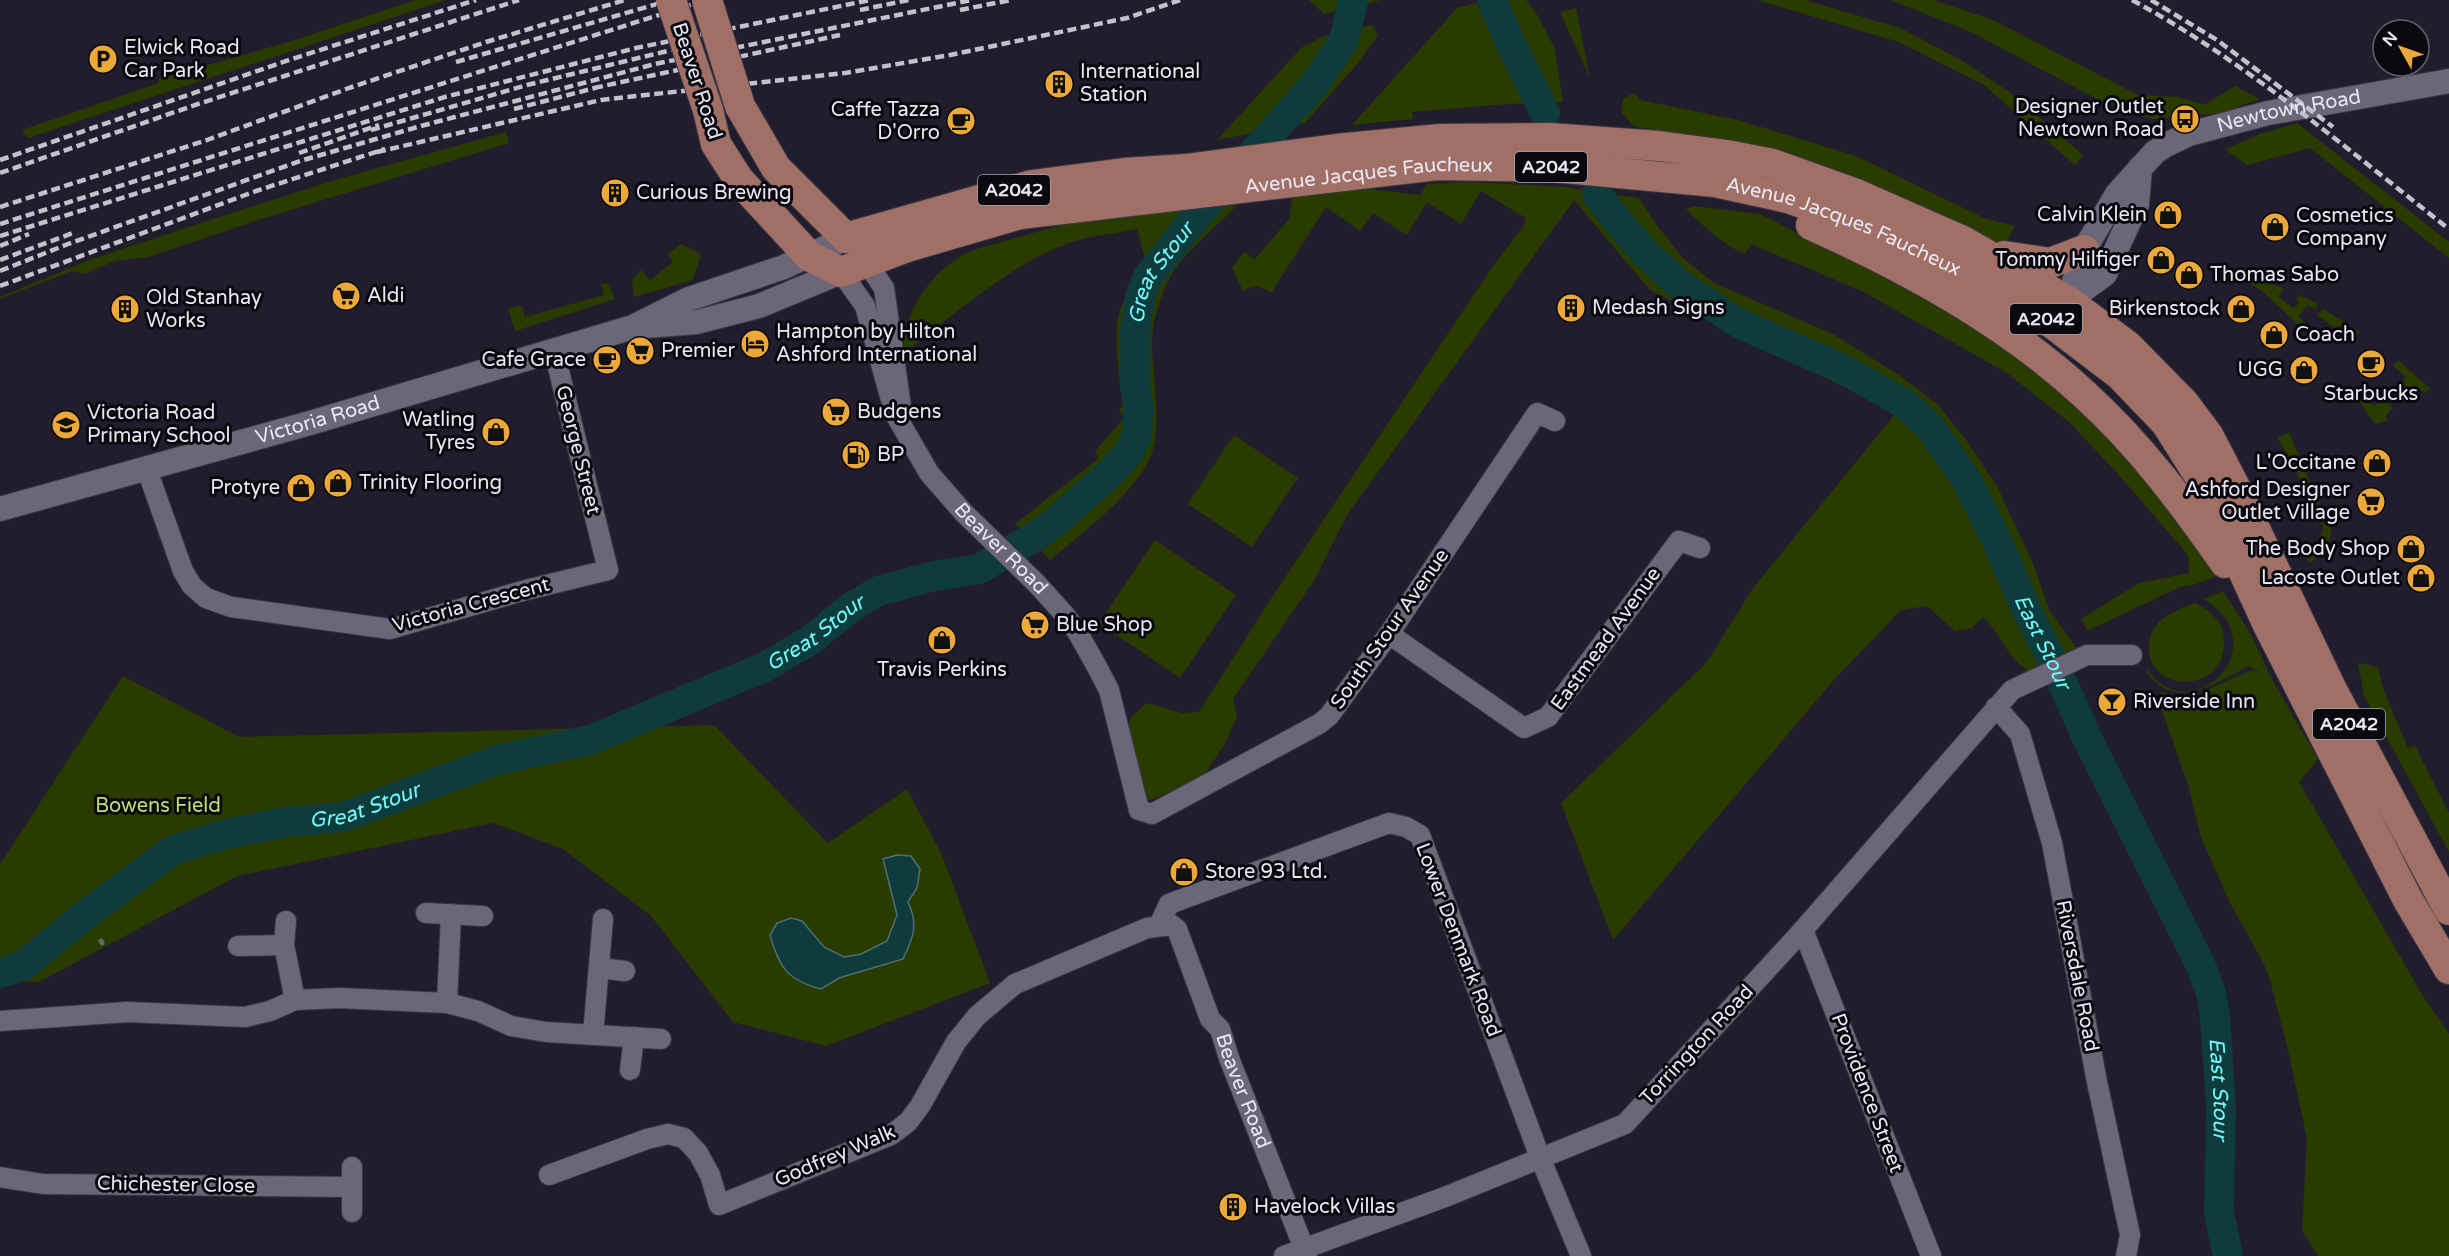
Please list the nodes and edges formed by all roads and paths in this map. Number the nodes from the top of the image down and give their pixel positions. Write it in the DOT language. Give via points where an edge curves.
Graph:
graph roads {
  1 [pos="671,0"];
  2 [pos="707,0"];
  3 [pos="2449,81"];
  4 [pos="1438,152"];
  5 [pos="2140,168"];
  6 [pos="1678,179"];
  7 [pos="846,238"];
  8 [pos="2084,250"];
  9 [pos="1986,253"];
  10 [pos="809,256"];
  11 [pos="854,267"];
  12 [pos="2061,312"];
  13 [pos="633,327"];
  14 [pos="554,351"];
  15 [pos="1555,421"];
  16 [pos="916,452"];
  17 [pos="146,467"];
  18 [pos="0,509"];
  19 [pos="602,548"];
  20 [pos="1700,548"];
  21 [pos="2268,625"];
  22 [pos="1389,634"];
  23 [pos="2132,654"];
  24 [pos="1996,706"];
  25 [pos="1144,813"];
  26 [pos="2449,910"];
  27 [pos="426,913"];
  28 [pos="451,914"];
  29 [pos="483,916"];
  30 [pos="603,919"];
  31 [pos="286,921"];
  32 [pos="1163,925"];
  33 [pos="1803,930"];
  34 [pos="284,945"];
  35 [pos="238,946"];
  36 [pos="599,968"];
  37 [pos="2449,969"];
  38 [pos="625,971"];
  39 [pos="295,1000"];
  40 [pos="447,1004"];
  41 [pos="0,1021"];
  42 [pos="592,1035"];
  43 [pos="634,1037"];
  44 [pos="661,1039"];
  45 [pos="630,1070"];
  46 [pos="1541,1160"];
  47 [pos="352,1167"];
  48 [pos="549,1175"];
  49 [pos="0,1177"];
  50 [pos="352,1187"];
  51 [pos="352,1212"];
  52 [pos="1305,1252"];
  53 [pos="1284,1256"];
  54 [pos="1581,1256"];
  55 [pos="1931,1256"];
  56 [pos="2126,1256"];
  1 -- 10 [label="main road, Beaver Road, bridge" via="716,144 739,180"];
  2 -- 7 [label="main road, Beaver Road, bridge" via="740,106 776,168"];
  3 -- 5 [label="street, Newtown Road" via="2268,113 2189,134 2155,152"];
  4 -- 6 [label="main road, Avenue Jacques Faucheux / A2042"];
  4 -- 7 [label="main road, Avenue Jacques Faucheux / A2042" via="1336,149 1032,185"];
  4 -- 9 [label="main road, Avenue Jacques Faucheux / A2042" via="1550,138 1727,155 1814,177"];
  4 -- 11 [label="main road, Avenue Jacques Faucheux / A2042" via="1312,179 1020,214"];
  5 -- 8 [label="street, Newtown Road" via="2117,194"];
  5 -- 12 [label="street" via="2137,204 2105,274"];
  6 -- 12 [label="main road, Avenue Jacques Faucheux / A2042" via="1744,187 1788,198 1870,228 1960,271"];
  6 -- 21 [label="main road" via="1748,199 1842,239 1916,277 1988,320 2038,356 2085,395 2154,467"];
  7 -- 10 [label="street, Victoria Road"];
  7 -- 11 [label="street, Beaver Road"];
  8 -- 9 [label="main road, Avenue Jacques Faucheux / A2042" via="2050,263"];
  8 -- 12 [label="street, Newtown Road"];
  9 -- 12 [label="main road, Avenue Jacques Faucheux / A2042"];
  10 -- 11 [label="main road, Beaver Road"];
  10 -- 13 [label="street, Victoria Road" via="689,299"];
  11 -- 13 [label="street, Victoria Road" via="759,306 697,322"];
  11 -- 16 [label="street, Beaver Road" via="895,414"];
  11 -- 16 [label="street, Beaver Road" via="884,288 901,406"];
  12 -- 21 [label="main road, Avenue Jacques Faucheux / A2042" via="2166,423 2182,447 2200,477"];
  12 -- 26 [label="main road, Avenue Jacques Faucheux / A2042" via="2112,332 2184,403 2208,435 2331,688"];
  13 -- 14 [label="street, Victoria Road"];
  14 -- 17 [label="street, Victoria Road"];
  14 -- 19 [label="street, George Street"];
  15 -- 22 [label="street, South Stour Avenue" via="1537,413"];
  16 -- 25 [label="street, Beaver Road" via="947,494 1078,633 1109,690 1136,801"];
  17 -- 18 [label="street, Victoria Road"];
  17 -- 19 [label="street, Victoria Crescent" via="192,586 206,598 231,607 390,630 608,570"];
  20 -- 22 [label="street, Eastmead Avenue" via="1679,541 1548,717 1524,728"];
  21 -- 37 [label="main road, Avenue Jacques Faucheux / A2042" via="2408,900"];
  22 -- 25 [label="street, South Stour Avenue" via="1319,724 1160,811"];
  23 -- 24 [label="street, Torrington Road" via="2087,655 2012,690"];
  24 -- 33 [label="street, Torrington Road"];
  24 -- 56 [label="street, Riversdale Road" via="2020,734 2052,843 2130,1235"];
  27 -- 28 [label="street"];
  28 -- 29 [label="street"];
  28 -- 40 [label="street"];
  30 -- 36 [label="street"];
  31 -- 34 [label="street"];
  32 -- 46 [label="street, Lower Denmark Road" via="1169,904 1389,823 1420,835"];
  32 -- 48 [label="street, Godfrey Walk" via="1146,928 1016,984 977,1016 956,1042 920,1106 891,1135 719,1205 698,1153 684,1138 669,1134"];
  32 -- 52 [label="street, Beaver Road" via="1177,929 1210,1019 1220,1029"];
  33 -- 46 [label="street, Torrington Road" via="1625,1124"];
  33 -- 55 [label="street, Providence Street"];
  34 -- 35 [label="street"];
  34 -- 39 [label="street"];
  36 -- 38 [label="street"];
  36 -- 42 [label="street"];
  39 -- 40 [label="street" via="339,998"];
  39 -- 41 [label="street" via="245,1017 127,1012"];
  40 -- 42 [label="street" via="478,1011 511,1026"];
  42 -- 43 [label="street"];
  43 -- 44 [label="street"];
  43 -- 45 [label="street"];
  46 -- 52 [label="street, Torrington Road"];
  46 -- 54 [label="street, Lower Denmark Road"];
  47 -- 50 [label="street"];
  49 -- 50 [label="street, Chichester Close" via="43,1184"];
  50 -- 51 [label="street"];
  52 -- 53 [label="street, Torrington Road"];
}
